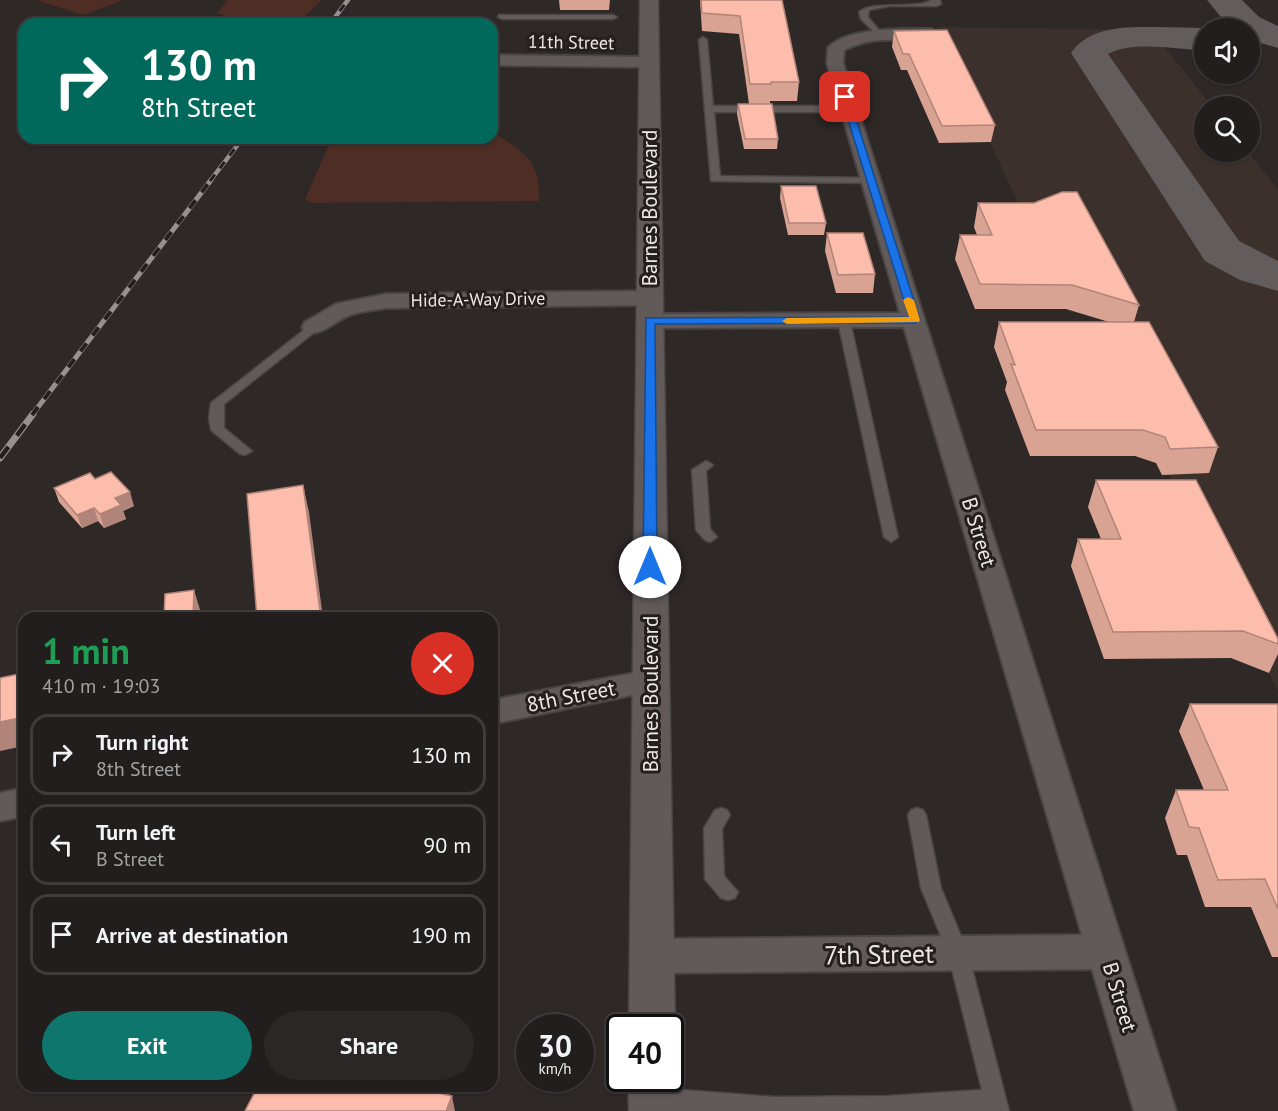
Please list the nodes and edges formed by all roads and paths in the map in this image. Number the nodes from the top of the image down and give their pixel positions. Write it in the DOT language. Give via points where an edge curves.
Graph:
graph roads {
  1 [pos="649,0"];
  2 [pos="936,0"];
  3 [pos="905,2"];
  4 [pos="502,17"];
  5 [pos="614,17"];
  6 [pos="878,34"];
  7 [pos="933,34"];
  8 [pos="703,40"];
  9 [pos="498,60"];
  10 [pos="650,62"];
  11 [pos="710,109"];
  12 [pos="848,109"];
  13 [pos="870,180"];
  14 [pos="649,309"];
  15 [pos="915,320"];
  16 [pos="844,321"];
  17 [pos="313,327"];
  18 [pos="245,451"];
  19 [pos="706,465"];
  20 [pos="710,537"];
  21 [pos="891,537"];
  22 [pos="650,681"];
  23 [pos="498,711"];
  24 [pos="18,803"];
  25 [pos="0,807"];
  26 [pos="721,815"];
  27 [pos="917,815"];
  28 [pos="728,892"];
  29 [pos="1106,952"];
  30 [pos="958,953"];
  31 [pos="651,956"];
  32 [pos="652,1014"];
  33 [pos="653,1096"];
  34 [pos="996,1105"];
  35 [pos="1155,1111"];
  1 -- 10 [label="street, Barnes Boulevard"];
  2 -- 3 [label="lane" via="937,4"];
  3 -- 6 [label="lane" via="866,8 864,18"];
  4 -- 5 [label="lane"];
  6 -- 7 [label="street, B Street"];
  6 -- 12 [label="street, B Street" via="836,48 835,63"];
  8 -- 11 [label="lane"];
  9 -- 10 [label="street, 11th Street"];
  10 -- 14 [label="street, Barnes Boulevard"];
  11 -- 12 [label="lane"];
  11 -- 13 [label="lane" via="715,179"];
  12 -- 13 [label="street, B Street"];
  13 -- 15 [label="street, B Street"];
  14 -- 16 [label="street"];
  14 -- 17 [label="street, Hide-A-Way Drive" via="386,301 344,309"];
  14 -- 22 [label="street, Barnes Boulevard"];
  15 -- 16 [label="street"];
  15 -- 29 [label="street, B Street"];
  16 -- 21 [label="lane"];
  17 -- 18 [label="lane" via="218,403 218,430"];
  19 -- 20 [label="lane" via="699,470 699,476 703,530"];
  22 -- 23 [label="street, 8th Street"];
  22 -- 31 [label="street, Barnes Boulevard"];
  24 -- 25 [label="street"];
  26 -- 28 [label="lane" via="713,828 715,879"];
  27 -- 30 [label="lane" via="931,888"];
  29 -- 30 [label="street, 7th Street"];
  29 -- 35 [label="street, B Street"];
  30 -- 31 [label="street, 7th Street"];
  30 -- 34 [label="lane"];
  31 -- 32 [label="street, Barnes Boulevard"];
  33 -- 34 [label="lane" via="775,1108"];
}
